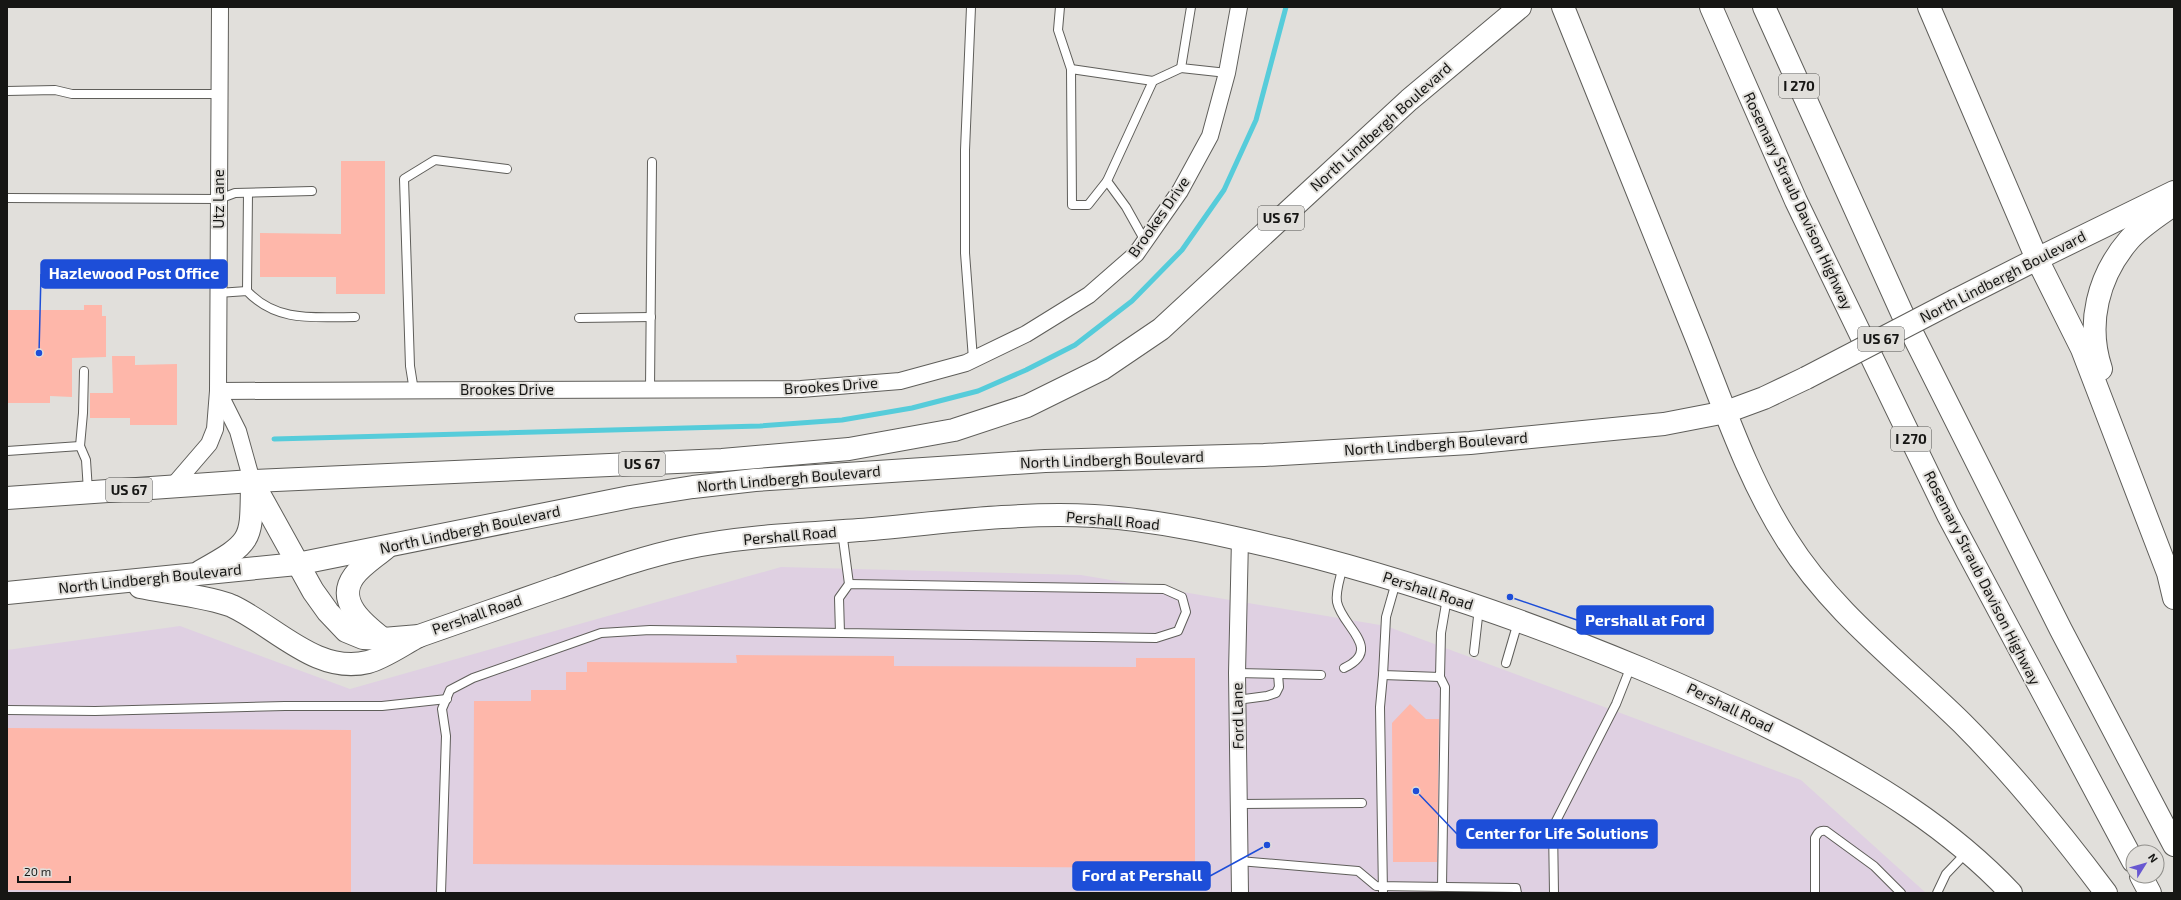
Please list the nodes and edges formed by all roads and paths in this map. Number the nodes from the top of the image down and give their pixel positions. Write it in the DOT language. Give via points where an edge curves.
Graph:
graph roads {
  1 [pos="220,7"];
  2 [pos="972,7"];
  3 [pos="1060,7"];
  4 [pos="1191,7"];
  5 [pos="1239,7"];
  6 [pos="1520,7"];
  7 [pos="1564,7"];
  8 [pos="1710,7"];
  9 [pos="1764,7"];
  10 [pos="1929,7"];
  11 [pos="1499,17"];
  12 [pos="1181,68"];
  13 [pos="1071,69"];
  14 [pos="1227,72"];
  15 [pos="1154,81"];
  16 [pos="7,91"];
  17 [pos="220,94"];
  18 [pos="652,162"];
  19 [pos="507,169"];
  20 [pos="1107,182"];
  21 [pos="312,191"];
  22 [pos="2174,192"];
  23 [pos="248,193"];
  24 [pos="7,198"];
  25 [pos="219,199"];
  26 [pos="2174,204"];
  27 [pos="1145,241"];
  28 [pos="2037,260"];
  29 [pos="247,291"];
  30 [pos="218,293"];
  31 [pos="355,317"];
  32 [pos="651,317"];
  33 [pos="579,318"];
  34 [pos="973,359"];
  35 [pos="84,372"];
  36 [pos="650,390"];
  37 [pos="218,391"];
  38 [pos="414,391"];
  39 [pos="1726,412"];
  40 [pos="80,446"];
  41 [pos="7,451"];
  42 [pos="2129,468"];
  43 [pos="252,481"];
  44 [pos="172,487"];
  45 [pos="88,493"];
  46 [pos="7,498"];
  47 [pos="842,531"];
  48 [pos="1240,539"];
  49 [pos="388,547"];
  50 [pos="297,564"];
  51 [pos="1344,564"];
  52 [pos="194,575"];
  53 [pos="1396,581"];
  54 [pos="117,583"];
  55 [pos="849,584"];
  56 [pos="7,594"];
  57 [pos="1447,597"];
  58 [pos="2174,598"];
  59 [pos="1479,607"];
  60 [pos="1518,621"];
  61 [pos="840,633"];
  62 [pos="419,636"];
  63 [pos="383,639"];
  64 [pos="1474,652"];
  65 [pos="1506,663"];
  66 [pos="1631,664"];
  67 [pos="1344,668"];
  68 [pos="1237,673"];
  69 [pos="1278,674"];
  70 [pos="1321,675"];
  71 [pos="1383,675"];
  72 [pos="1440,677"];
  73 [pos="447,699"];
  74 [pos="1237,700"];
  75 [pos="7,710"];
  76 [pos="1362,803"];
  77 [pos="1240,804"];
  78 [pos="2174,845"];
  79 [pos="2125,846"];
  80 [pos="1968,851"];
  81 [pos="1239,861"];
  82 [pos="2145,884"];
  83 [pos="1442,887"];
  84 [pos="1384,890"];
  85 [pos="441,893"];
  86 [pos="1240,893"];
  87 [pos="1516,893"];
  88 [pos="1554,893"];
  89 [pos="1815,893"];
  90 [pos="1901,893"];
  91 [pos="1937,893"];
  92 [pos="2010,893"];
  93 [pos="2106,893"];
  94 [pos="2150,893"];
  1 -- 17 [label="street, Utz Lane"];
  2 -- 34 [label="lane" via="965,150 965,254"];
  3 -- 13 [label="lane" via="1058,30"];
  4 -- 12 [label="lane"];
  5 -- 14 [label="street, Brookes Drive"];
  6 -- 11 [label="main road, North Lindbergh Boulevard / US 67"];
  7 -- 39 [label="main road"];
  8 -- 79 [label="main road, Rosemary Straub Davison Highway / I 270" via="1796,201 1948,515"];
  9 -- 78 [label="main road, I 270" via="1902,313 2053,616"];
  10 -- 28 [label="main road"];
  11 -- 43 [label="main road, North Lindbergh Boulevard / US 67" via="1161,329 1102,369 1027,406 954,430 849,448 793,454 650,464"];
  12 -- 14 [label="lane"];
  12 -- 15 [label="lane"];
  13 -- 15 [label="lane"];
  13 -- 20 [label="lane" via="1072,206 1088,205"];
  14 -- 27 [label="street, Brookes Drive" via="1210,136 1180,191"];
  15 -- 20 [label="lane"];
  16 -- 17 [label="lane" via="56,90 72,94"];
  17 -- 25 [label="street, Utz Lane"];
  18 -- 32 [label="lane"];
  19 -- 38 [label="lane" via="435,160 404,179 410,366"];
  20 -- 27 [label="lane" via="1126,207"];
  21 -- 23 [label="lane"];
  22 -- 28 [label="main road, North Lindbergh Boulevard / US 67"];
  23 -- 25 [label="lane" via="235,193"];
  23 -- 29 [label="lane"];
  24 -- 25 [label="lane"];
  25 -- 30 [label="street, Utz Lane"];
  26 -- 42 [label="main road" via="2130,239 2109,267 2093,322 2095,352"];
  27 -- 34 [label="street, Brookes Drive" via="1136,254 1089,295 1026,334"];
  28 -- 39 [label="main road, North Lindbergh Boulevard / US 67, bridge" via="1806,378"];
  28 -- 42 [label="main road" via="2082,349"];
  29 -- 30 [label="lane"];
  29 -- 31 [label="lane" via="255,300 271,310 299,317"];
  30 -- 37 [label="street, Utz Lane"];
  32 -- 33 [label="lane"];
  32 -- 36 [label="lane"];
  34 -- 36 [label="street, Brookes Drive" via="900,382 801,390"];
  35 -- 40 [label="lane"];
  36 -- 38 [label="street, Brookes Drive"];
  37 -- 38 [label="street, Brookes Drive"];
  37 -- 43 [label="street, Utz Lane" via="238,431"];
  37 -- 44 [label="street, Utz Lane" via="214,429 209,444"];
  39 -- 49 [label="main road, North Lindbergh Boulevard / US 67" via="1664,424 1470,443 1264,455 1045,461 755,480 630,497"];
  39 -- 93 [label="main road" via="1758,487 1787,540 1826,593 1961,722 2014,777"];
  40 -- 41 [label="lane"];
  40 -- 45 [label="lane" via="86,460"];
  42 -- 58 [label="main road" via="2168,573"];
  43 -- 44 [label="main road, North Lindbergh Boulevard / US 67"];
  43 -- 50 [label="main road, Pershall Road"];
  43 -- 52 [label="main road" via="250,533 242,545 229,556"];
  44 -- 45 [label="main road, North Lindbergh Boulevard / US 67"];
  45 -- 46 [label="main road, North Lindbergh Boulevard / US 67"];
  47 -- 48 [label="main road, Pershall Road" via="979,518 1090,516 1136,520"];
  47 -- 55 [label="lane"];
  47 -- 62 [label="main road, Pershall Road" via="738,540 687,548 588,576"];
  48 -- 51 [label="main road, Pershall Road"];
  48 -- 68 [label="street, Ford Lane"];
  49 -- 50 [label="main road, North Lindbergh Boulevard / US 67"];
  49 -- 63 [label="main road" via="355,575 348,587 349,601 357,616"];
  50 -- 52 [label="main road, North Lindbergh Boulevard / US 67"];
  50 -- 63 [label="main road, Pershall Road" via="328,612 346,631 363,638"];
  51 -- 53 [label="main road, Pershall Road"];
  51 -- 67 [label="lane" via="1337,600 1340,611 1361,643 1361,653 1356,663"];
  52 -- 54 [label="main road, North Lindbergh Boulevard / US 67"];
  53 -- 57 [label="main road, Pershall Road"];
  53 -- 71 [label="lane" via="1386,617"];
  54 -- 56 [label="main road, North Lindbergh Boulevard / US 67"];
  54 -- 62 [label="main road" via="230,606 307,652 346,665 369,662"];
  55 -- 61 [label="lane" via="839,598"];
  55 -- 61 [label="lane" via="1164,589 1182,596 1186,612 1178,632 1156,638"];
  57 -- 59 [label="main road, Pershall Road"];
  57 -- 72 [label="lane" via="1441,633"];
  59 -- 60 [label="main road, Pershall Road"];
  59 -- 64 [label="lane"];
  60 -- 65 [label="lane"];
  60 -- 66 [label="main road, Pershall Road"];
  61 -- 73 [label="lane" via="650,630 601,633 473,678 450,690"];
  62 -- 63 [label="main road, Pershall Road"];
  66 -- 80 [label="main road, Pershall Road" via="1695,691 1839,764 1928,820"];
  66 -- 88 [label="lane" via="1616,704 1554,827"];
  68 -- 69 [label="lane"];
  68 -- 74 [label="street, Ford Lane"];
  69 -- 70 [label="lane"];
  69 -- 74 [label="lane" via="1279,687 1276,693"];
  71 -- 72 [label="lane"];
  71 -- 84 [label="lane" via="1380,707"];
  72 -- 83 [label="lane" via="1445,687"];
  73 -- 75 [label="lane" via="382,706"];
  73 -- 85 [label="lane" via="442,709 446,736"];
  74 -- 77 [label="street, Ford Lane"];
  76 -- 77 [label="lane"];
  77 -- 81 [label="street, Ford Lane"];
  80 -- 91 [label="lane" via="1946,874"];
  80 -- 92 [label="main road, Pershall Road"];
  81 -- 84 [label="lane" via="1358,871"];
  81 -- 86 [label="street, Ford Lane"];
  82 -- 94 [label="main road"];
  83 -- 84 [label="lane"];
  83 -- 87 [label="lane" via="1516,888"];
  89 -- 90 [label="lane" via="1815,838 1822,830 1874,866"];
}
